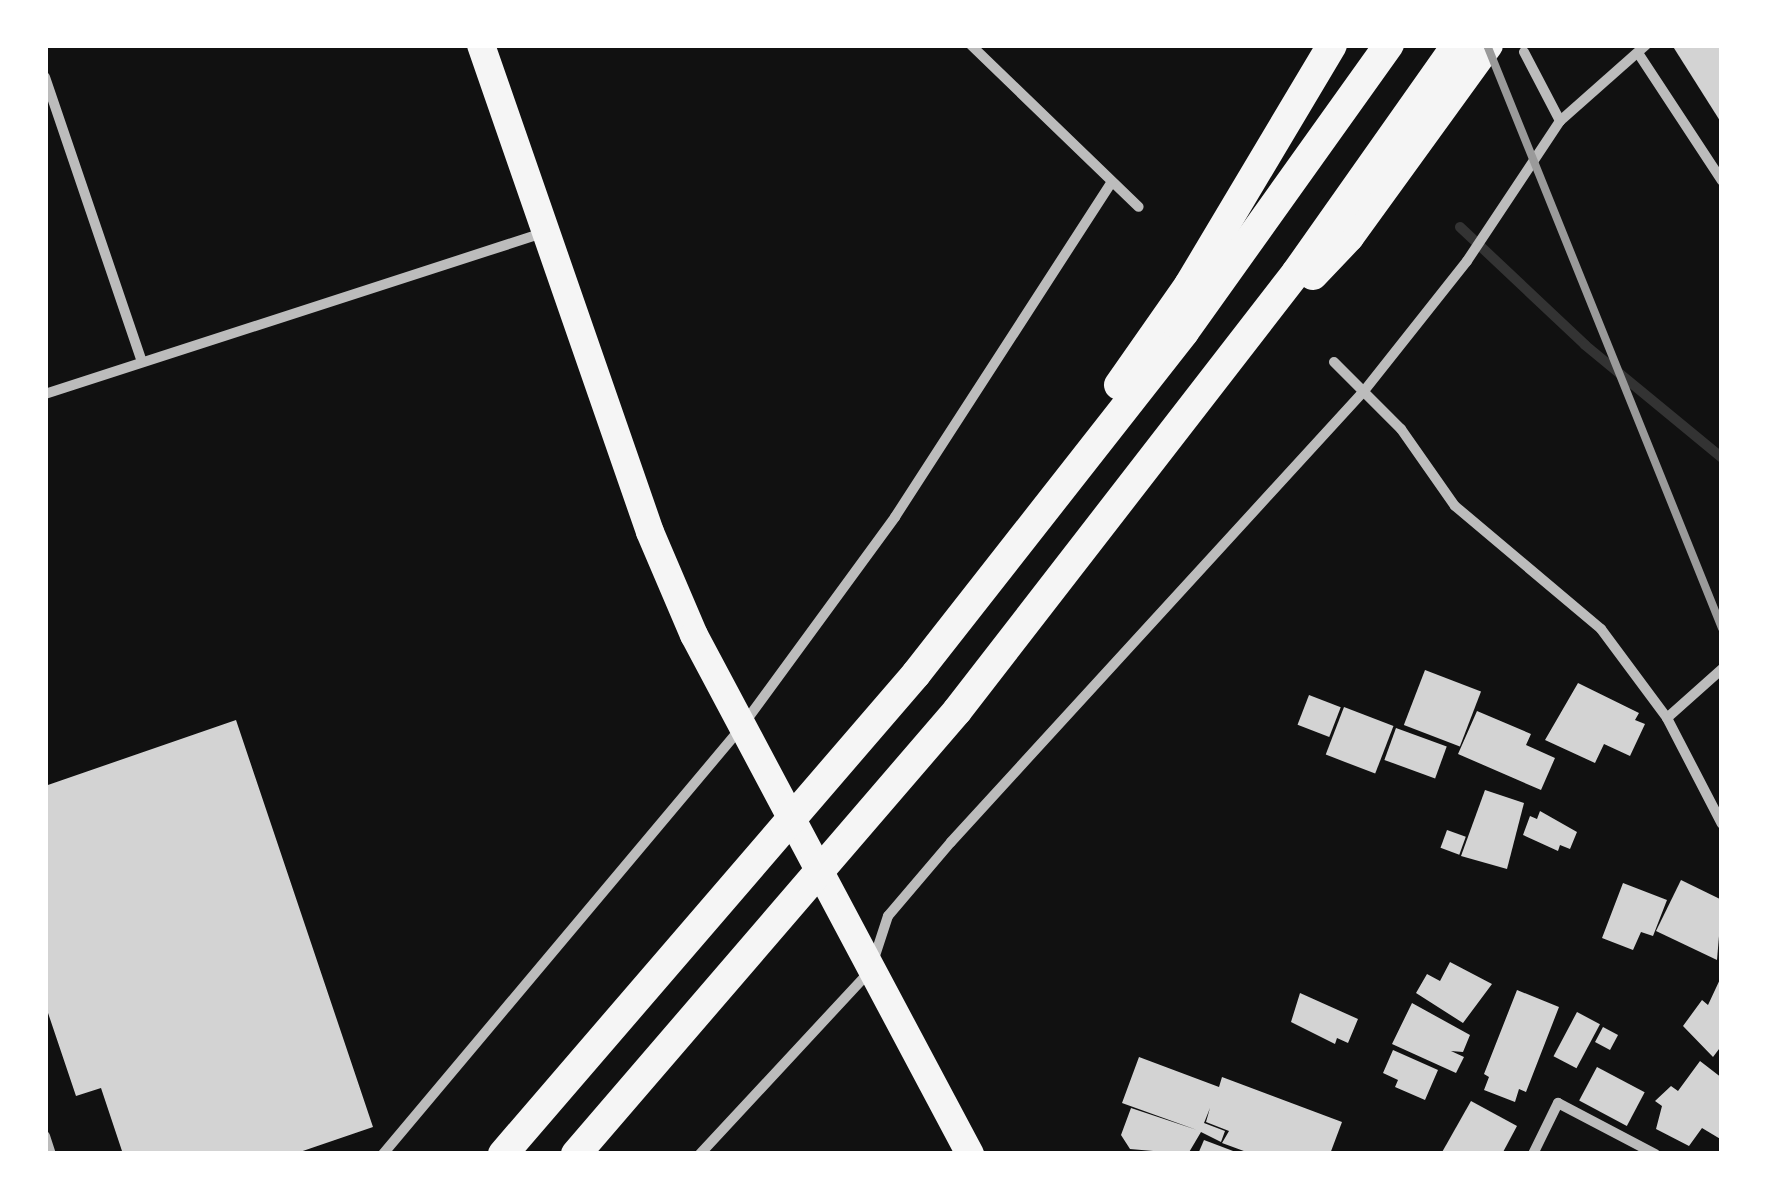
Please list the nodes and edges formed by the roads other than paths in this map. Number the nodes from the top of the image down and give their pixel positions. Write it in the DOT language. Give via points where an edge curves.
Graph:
graph roads {
  1 [pos="481,45"];
  2 [pos="971,45"];
  3 [pos="1332,45"];
  4 [pos="1389,45"];
  5 [pos="1488,45"];
  6 [pos="1643,50"];
  7 [pos="1524,52"];
  8 [pos="1460,56"];
  9 [pos="45,77"];
  10 [pos="1560,121"];
  11 [pos="1722,181"];
  12 [pos="1112,182"];
  13 [pos="1138,208"];
  14 [pos="544,232"];
  15 [pos="141,359"];
  16 [pos="1334,362"];
  17 [pos="1364,392"];
  18 [pos="45,394"];
  19 [pos="1722,669"];
  20 [pos="916,674"];
  21 [pos="1667,718"];
  22 [pos="740,728"];
  23 [pos="1722,824"];
  24 [pos="870,971"];
  25 [pos="45,1136"];
  26 [pos="51,1154"];
  27 [pos="384,1154"];
  28 [pos="504,1154"];
  29 [pos="576,1154"];
  30 [pos="700,1154"];
  31 [pos="970,1154"];
  32 [pos="1533,1154"];
  33 [pos="1655,1154"];
  1 -- 14 [label="highway"];
  2 -- 12 [label="street"];
  3 -- 20 [label="highway" via="1189,284"];
  4 -- 20 [label="highway" via="1184,332"];
  5 -- 8 [label="highway"];
  6 -- 10 [label="street"];
  6 -- 11 [label="street"];
  7 -- 10 [label="street"];
  8 -- 29 [label="highway" via="856,832"];
  9 -- 15 [label="street"];
  10 -- 17 [label="street" via="1467,261"];
  12 -- 13 [label="street"];
  12 -- 22 [label="street" via="895,517"];
  14 -- 15 [label="street"];
  14 -- 22 [label="highway" via="650,532"];
  15 -- 18 [label="street"];
  16 -- 17 [label="street"];
  17 -- 21 [label="street" via="1400,429 1455,506 1602,629"];
  17 -- 24 [label="street" via="888,916"];
  19 -- 21 [label="street"];
  20 -- 28 [label="highway"];
  21 -- 23 [label="street"];
  22 -- 24 [label="highway"];
  22 -- 27 [label="street"];
  24 -- 30 [label="street"];
  24 -- 31 [label="highway"];
  25 -- 26 [label="street"];
  32 -- 33 [label="street" via="1558,1104"];
}
